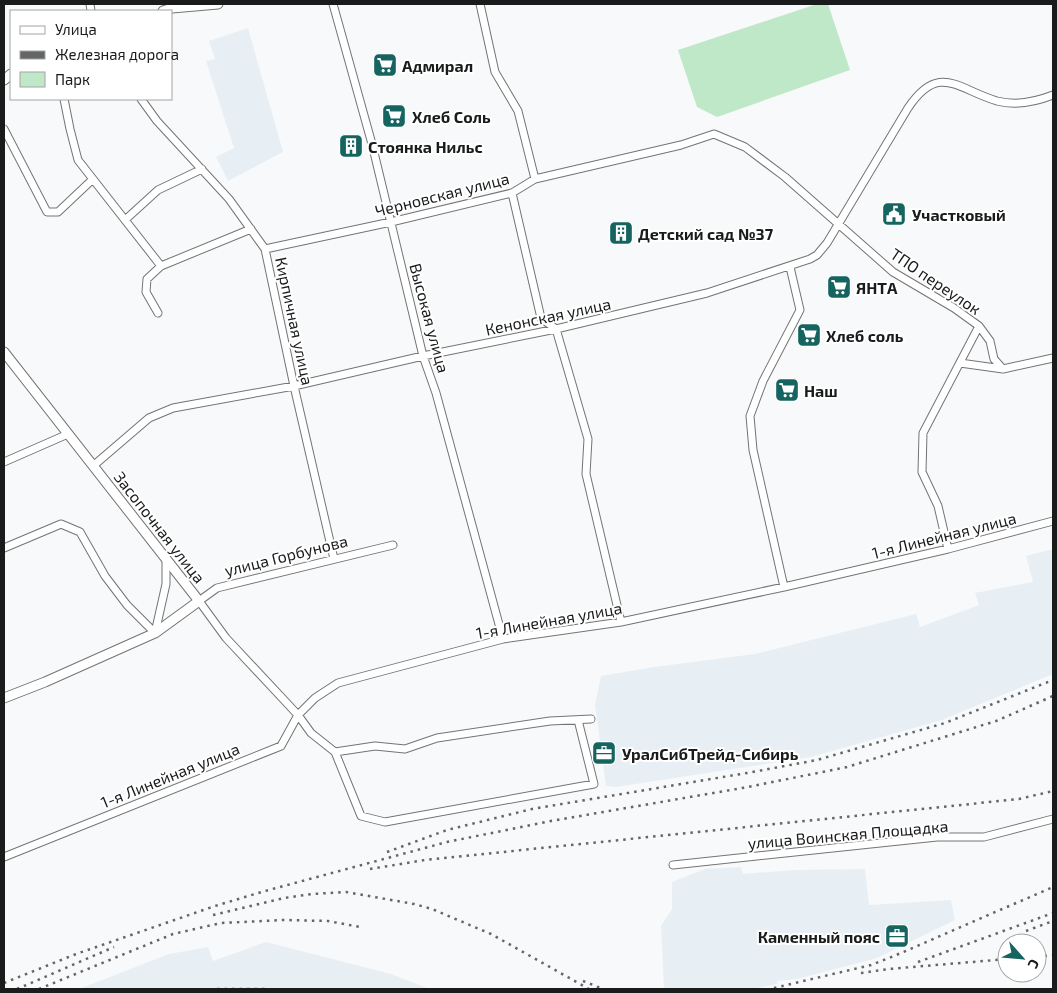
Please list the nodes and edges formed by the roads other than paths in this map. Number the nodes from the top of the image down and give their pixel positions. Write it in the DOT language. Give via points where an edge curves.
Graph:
graph roads {
  1 [pos="218,4"];
  2 [pos="333,4"];
  3 [pos="480,4"];
  4 [pos="167,10"];
  5 [pos="1053,95"];
  6 [pos="64,100"];
  7 [pos="142,100"];
  8 [pos="4,129"];
  9 [pos="681,144"];
  10 [pos="202,169"];
  11 [pos="93,179"];
  12 [pos="536,179"];
  13 [pos="512,193"];
  14 [pos="125,220"];
  15 [pos="391,222"];
  16 [pos="839,225"];
  17 [pos="251,229"];
  18 [pos="265,249"];
  19 [pos="161,266"];
  20 [pos="790,267"];
  21 [pos="158,313"];
  22 [pos="979,326"];
  23 [pos="556,329"];
  24 [pos="4,352"];
  25 [pos="423,356"];
  26 [pos="1053,358"];
  27 [pos="960,363"];
  28 [pos="1002,369"];
  29 [pos="294,386"];
  30 [pos="68,434"];
  31 [pos="4,462"];
  32 [pos="93,466"];
  33 [pos="1053,521"];
  34 [pos="393,545"];
  35 [pos="4,548"];
  36 [pos="948,549"];
  37 [pos="334,559"];
  38 [pos="166,560"];
  39 [pos="784,587"];
  40 [pos="199,601"];
  41 [pos="620,622"];
  42 [pos="155,633"];
  43 [pos="503,638"];
  44 [pos="4,698"];
  45 [pos="298,715"];
  46 [pos="591,719"];
  47 [pos="578,720"];
  48 [pos="335,752"];
  49 [pos="1053,819"];
  50 [pos="4,857"];
  51 [pos="673,865"];
  1 -- 4 [label="street"];
  2 -- 15 [label="street, Высокая улица"];
  3 -- 12 [label="street" via="495,72 518,111"];
  5 -- 16 [label="street, Кенонская улица" via="1021,104 998,101 949,82 934,83 924,89 911,104"];
  6 -- 11 [label="street" via="78,160"];
  7 -- 10 [label="street, Кирпичная улица"];
  8 -- 11 [label="street" via="46,212 58,212"];
  9 -- 12 [label="street, Черновская улица"];
  9 -- 16 [label="street, ТПО переулок" via="714,134 745,147"];
  10 -- 14 [label="street" via="158,190"];
  10 -- 17 [label="street, Кирпичная улица"];
  11 -- 14 [label="street"];
  12 -- 13 [label="street, Черновская улица"];
  13 -- 15 [label="street, Черновская улица"];
  13 -- 23 [label="street" via="541,318"];
  14 -- 19 [label="street"];
  15 -- 18 [label="street, Черновская улица"];
  15 -- 25 [label="street, Высокая улица"];
  16 -- 20 [label="street, Кенонская улица" via="816,255"];
  16 -- 22 [label="street, ТПО переулок" via="893,272"];
  17 -- 18 [label="street, Кирпичная улица"];
  17 -- 19 [label="street"];
  18 -- 29 [label="street, Кирпичная улица"];
  19 -- 21 [label="street" via="147,279 146,292"];
  20 -- 23 [label="street, Кенонская улица" via="707,294"];
  20 -- 39 [label="street" via="800,310 750,416 753,450"];
  22 -- 27 [label="street, ТПО переулок"];
  22 -- 28 [label="street" via="990,341 994,359"];
  23 -- 25 [label="street, Кенонская улица"];
  23 -- 41 [label="street" via="588,439 586,474"];
  24 -- 30 [label="street, Засопочная улица"];
  25 -- 29 [label="street, Кенонская улица"];
  25 -- 43 [label="street, Высокая улица"];
  26 -- 28 [label="street"];
  27 -- 28 [label="street"];
  27 -- 36 [label="street, ТПО переулок" via="923,433 922,472 938,506"];
  29 -- 32 [label="street, Кенонская улица" via="173,408 149,418"];
  29 -- 37 [label="street, Кирпичная улица"];
  30 -- 31 [label="street"];
  30 -- 32 [label="street, Засопочная улица"];
  32 -- 38 [label="street, Засопочная улица"];
  33 -- 36 [label="street, 1-я Линейная улица"];
  34 -- 37 [label="street, улица Горбунова"];
  35 -- 42 [label="street" via="61,524 80,532 105,576 127,605"];
  36 -- 39 [label="street, 1-я Линейная улица"];
  37 -- 40 [label="street, улица Горбунова" via="217,588"];
  38 -- 40 [label="street, Засопочная улица"];
  38 -- 42 [label="street" via="166,584"];
  39 -- 41 [label="street, 1-я Линейная улица"];
  40 -- 42 [label="street, улица Горбунова"];
  40 -- 45 [label="street, Засопочная улица" via="226,638"];
  41 -- 43 [label="street, 1-я Линейная улица"];
  42 -- 44 [label="street, улица Горбунова"];
  43 -- 45 [label="street, 1-я Линейная улица" via="338,683 315,698"];
  45 -- 48 [label="street, Засопочная улица" via="311,733"];
  45 -- 50 [label="street, 1-я Линейная улица" via="281,746"];
  46 -- 47 [label="street"];
  47 -- 48 [label="street" via="550,721 437,738 405,749 375,746"];
  47 -- 48 [label="street" via="594,784 385,822 361,816"];
  49 -- 51 [label="street, улица Воинская Площадка" via="984,837 938,836"];
}
